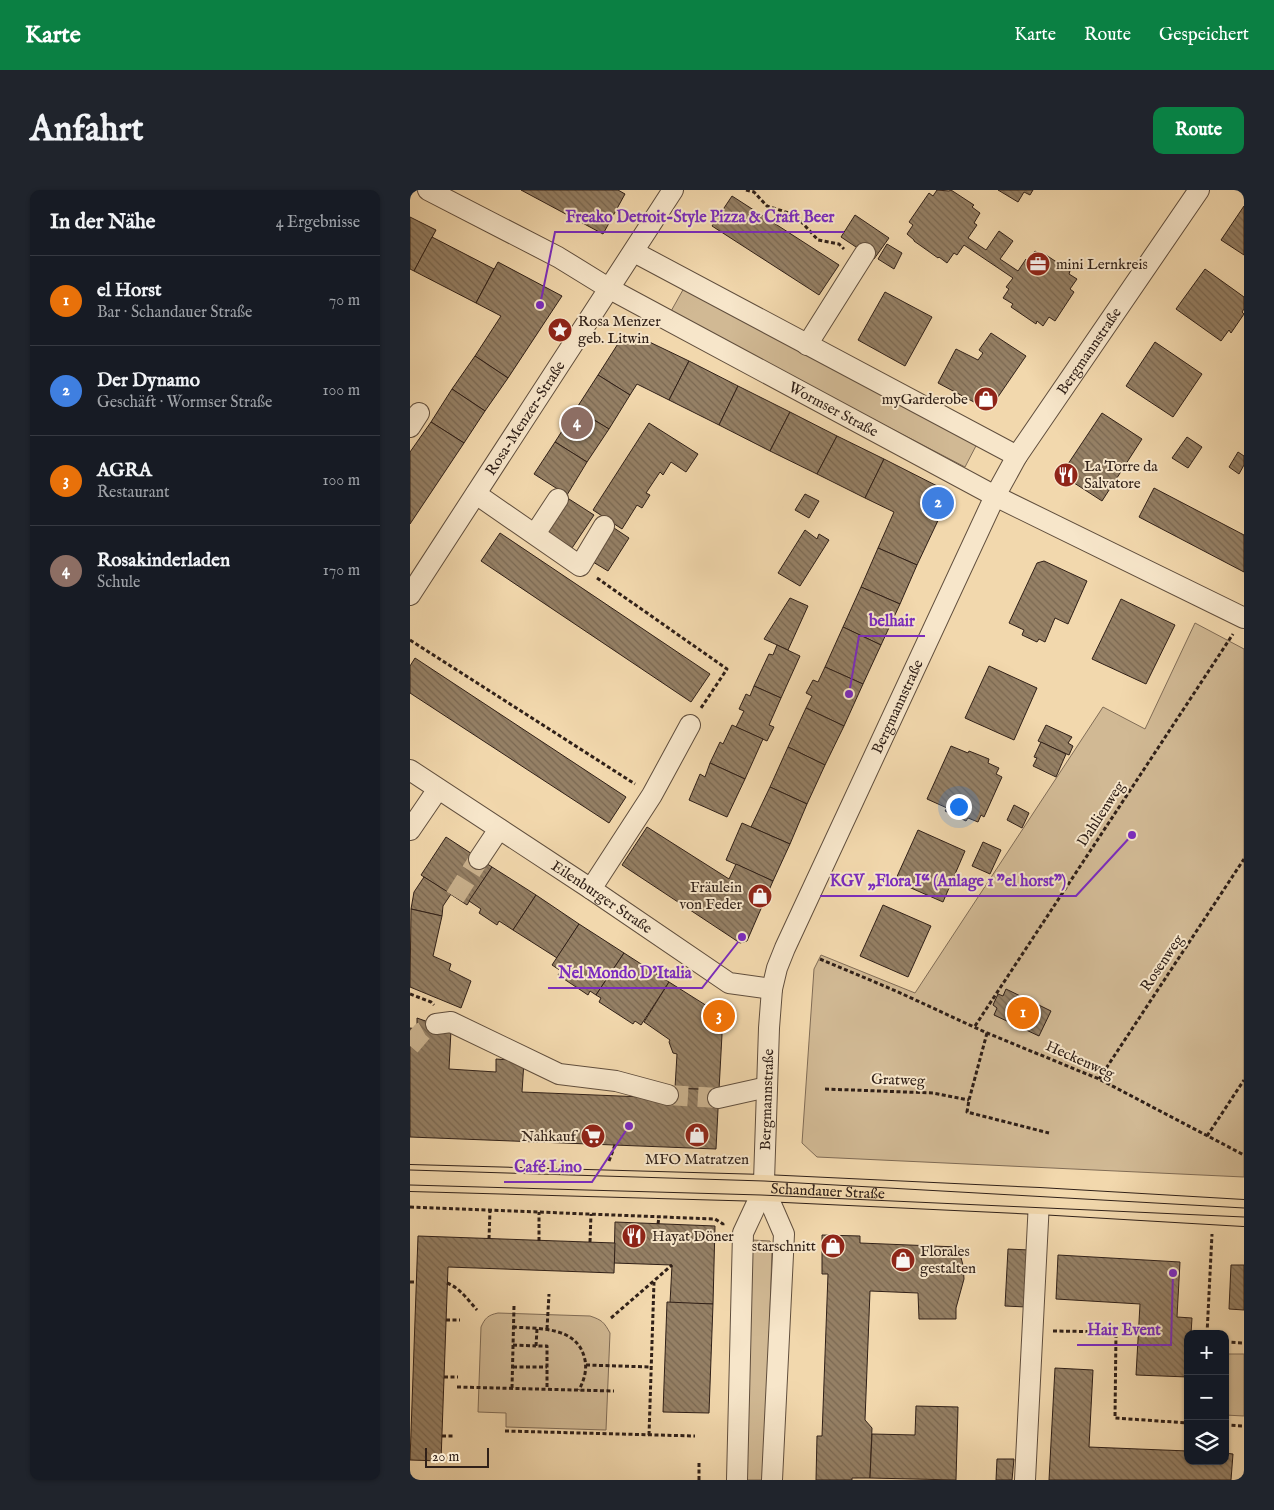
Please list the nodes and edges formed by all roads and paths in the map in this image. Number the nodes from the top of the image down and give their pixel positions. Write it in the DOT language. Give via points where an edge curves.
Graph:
graph roads {
  1 [pos="428,190"];
  2 [pos="673,190"];
  3 [pos="746,190"];
  4 [pos="1199,190"];
  5 [pos="634,252"];
  6 [pos="861,259"];
  7 [pos="610,289"];
  8 [pos="807,344"];
  9 [pos="1017,456"];
  10 [pos="476,494"];
  11 [pos="995,496"];
  12 [pos="558,499"];
  13 [pos="604,526"];
  14 [pos="535,534"];
  15 [pos="580,566"];
  16 [pos="410,595"];
  17 [pos="1244,618"];
  18 [pos="1230,639"];
  19 [pos="410,640"];
  20 [pos="690,725"];
  21 [pos="410,770"];
  22 [pos="438,788"];
  23 [pos="652,795"];
  24 [pos="499,829"];
  25 [pos="410,830"];
  26 [pos="479,858"];
  27 [pos="1244,859"];
  28 [pos="591,889"];
  29 [pos="820,959"];
  30 [pos="772,989"];
  31 [pos="436,1024"];
  32 [pos="975,1026"];
  33 [pos="987,1032"];
  34 [pos="1099,1079"];
  35 [pos="1244,1080"];
  36 [pos="767,1087"];
  37 [pos="825,1089"];
  38 [pos="668,1096"];
  39 [pos="718,1098"];
  40 [pos="969,1100"];
  41 [pos="1049,1133"];
  42 [pos="1207,1136"];
  43 [pos="1244,1155"];
  44 [pos="410,1178"];
  45 [pos="764,1188"];
  46 [pos="1039,1201"];
  47 [pos="410,1207"];
  48 [pos="490,1210"];
  49 [pos="1213,1211"];
  50 [pos="540,1212"];
  51 [pos="1244,1213"];
  52 [pos="591,1214"];
  53 [pos="659,1217"];
  54 [pos="658,1224"];
  55 [pos="743,1233"];
  56 [pos="489,1239"];
  57 [pos="539,1241"];
  58 [pos="590,1242"];
  59 [pos="672,1265"];
  60 [pos="410,1282"];
  61 [pos="416,1282"];
  62 [pos="654,1282"];
  63 [pos="448,1283"];
  64 [pos="548,1294"];
  65 [pos="514,1306"];
  66 [pos="476,1310"];
  67 [pos="611,1318"];
  68 [pos="446,1320"];
  69 [pos="460,1320"];
  70 [pos="513,1327"];
  71 [pos="537,1328"];
  72 [pos="548,1329"];
  73 [pos="1207,1330"];
  74 [pos="1033,1331"];
  75 [pos="1229,1342"];
  76 [pos="1244,1343"];
  77 [pos="513,1345"];
  78 [pos="536,1346"];
  79 [pos="586,1365"];
  80 [pos="513,1367"];
  81 [pos="547,1367"];
  82 [pos="651,1367"];
  83 [pos="444,1377"];
  84 [pos="458,1377"];
  85 [pos="458,1386"];
  86 [pos="512,1388"];
  87 [pos="546,1389"];
  88 [pos="578,1390"];
  89 [pos="614,1392"];
  90 [pos="1184,1423"];
  91 [pos="1229,1425"];
  92 [pos="1244,1426"];
  93 [pos="505,1431"];
  94 [pos="649,1435"];
  95 [pos="442,1436"];
  96 [pos="455,1436"];
  97 [pos="696,1436"];
  98 [pos="699,1463"];
  99 [pos="699,1480"];
  100 [pos="737,1480"];
  101 [pos="772,1480"];
  102 [pos="1025,1480"];
  1 -- 7 [label="street, Wormser Straße" via="558,257"];
  2 -- 5 [label="street, Rosa-Menzer-Straße"];
  3 -- 6 [label="path" via="754,192 767,206 795,215 818,240 839,244"];
  4 -- 9 [label="street, Bergmannstraße"];
  5 -- 7 [label="street, Rosa-Menzer-Straße"];
  5 -- 8 [label="street"];
  6 -- 8 [label="street"];
  7 -- 10 [label="street, Rosa-Menzer-Straße"];
  7 -- 11 [label="street, Wormser Straße"];
  8 -- 9 [label="street"];
  9 -- 11 [label="street, Bergmannstraße"];
  10 -- 14 [label="street"];
  10 -- 16 [label="street, Rosa-Menzer-Straße"];
  11 -- 17 [label="street, Wormser Straße"];
  11 -- 30 [label="street, Bergmannstraße" via="786,948"];
  12 -- 14 [label="street"];
  13 -- 15 [label="street"];
  14 -- 15 [label="street"];
  15 -- 20 [label="path" via="727,669"];
  18 -- 32 [label="path, Dahlienweg"];
  19 -- 23 [label="path"];
  20 -- 23 [label="street"];
  21 -- 22 [label="street, Eilenburger Straße"];
  22 -- 24 [label="street, Eilenburger Straße"];
  22 -- 25 [label="street"];
  23 -- 28 [label="street"];
  24 -- 26 [label="street"];
  24 -- 28 [label="street, Eilenburger Straße"];
  27 -- 34 [label="path, Rosenweg"];
  28 -- 30 [label="street, Eilenburger Straße" via="729,983"];
  29 -- 32 [label="path, Heckenweg"];
  30 -- 36 [label="street, Bergmannstraße"];
  31 -- 38 [label="street" via="451,1022 558,1074 616,1081"];
  32 -- 33 [label="path, Heckenweg"];
  33 -- 34 [label="path, Heckenweg"];
  33 -- 40 [label="path"];
  34 -- 42 [label="path, Heckenweg"];
  35 -- 42 [label="path"];
  36 -- 39 [label="street"];
  36 -- 45 [label="street, Bergmannstraße"];
  37 -- 40 [label="path, Gratweg" via="933,1093"];
  40 -- 41 [label="path" via="967,1112"];
  42 -- 43 [label="path, Heckenweg"];
  44 -- 45 [label="main road, Schandauer Straße"];
  45 -- 46 [label="main road, Schandauer Straße"];
  45 -- 55 [label="street, Bergmannstraße"];
  45 -- 101 [label="street, Bergmannstraße" via="784,1234"];
  46 -- 49 [label="main road, Schandauer Straße"];
  46 -- 74 [label="street"];
  47 -- 48 [label="path"];
  48 -- 50 [label="path"];
  48 -- 56 [label="path"];
  49 -- 51 [label="main road, Schandauer Straße"];
  49 -- 73 [label="path"];
  50 -- 52 [label="path"];
  50 -- 57 [label="path"];
  52 -- 53 [label="path"];
  52 -- 58 [label="path"];
  53 -- 54 [label="path"];
  53 -- 55 [label="path" via="715,1218 723,1224 723,1233"];
  55 -- 100 [label="street, Bergmannstraße"];
  59 -- 62 [label="path"];
  60 -- 61 [label="path"];
  62 -- 67 [label="path"];
  62 -- 82 [label="path"];
  63 -- 66 [label="path" via="461,1292"];
  64 -- 72 [label="path"];
  65 -- 70 [label="path"];
  68 -- 69 [label="path"];
  70 -- 71 [label="path"];
  70 -- 77 [label="path"];
  71 -- 72 [label="path"];
  71 -- 78 [label="path"];
  72 -- 79 [label="path" via="569,1336 578,1344"];
  74 -- 90 [label="path" via="1116,1332 1115,1418"];
  74 -- 102 [label="street"];
  75 -- 76 [label="path"];
  77 -- 78 [label="path"];
  77 -- 80 [label="path"];
  78 -- 81 [label="path" via="547,1346"];
  79 -- 82 [label="path"];
  79 -- 88 [label="path"];
  80 -- 81 [label="path"];
  80 -- 86 [label="path"];
  81 -- 87 [label="path"];
  82 -- 94 [label="path"];
  83 -- 84 [label="path"];
  85 -- 86 [label="path"];
  86 -- 87 [label="path"];
  87 -- 88 [label="path"];
  88 -- 89 [label="path"];
  91 -- 92 [label="path"];
  93 -- 94 [label="path"];
  94 -- 97 [label="path"];
  95 -- 96 [label="path"];
  98 -- 99 [label="path"];
}
